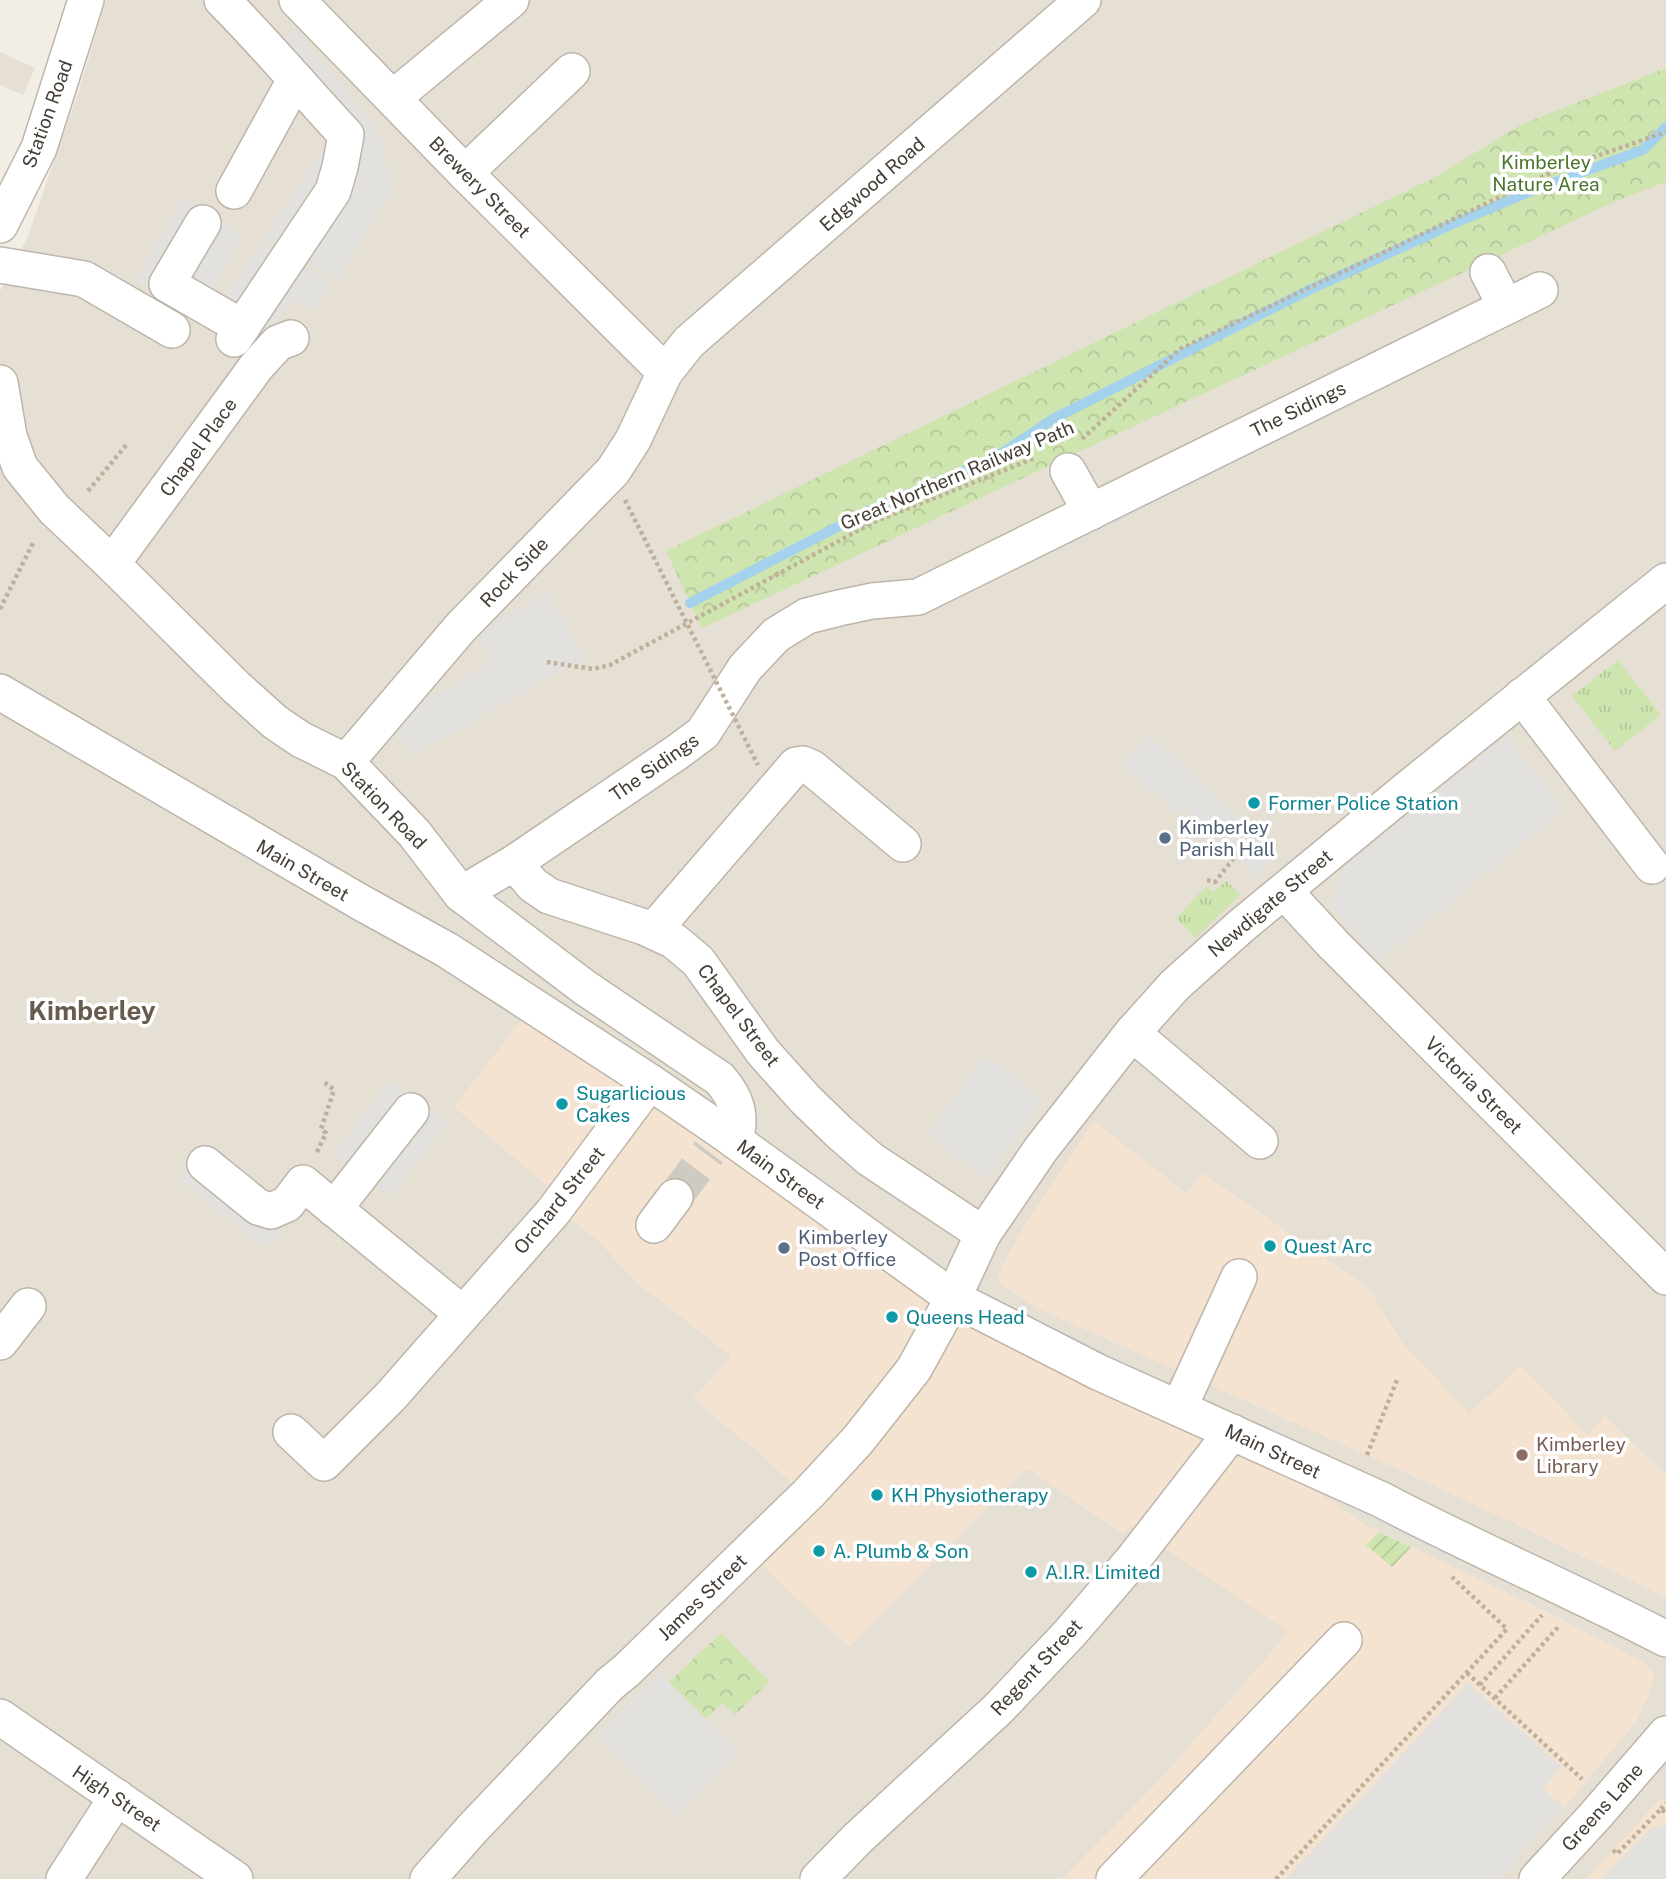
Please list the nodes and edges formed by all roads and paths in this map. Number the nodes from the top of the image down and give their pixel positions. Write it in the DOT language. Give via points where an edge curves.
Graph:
graph roads {
  1 [pos="86,0"];
  2 [pos="222,0"];
  3 [pos="511,0"];
  4 [pos="1083,0"];
  5 [pos="306,3"];
  6 [pos="572,71"];
  7 [pos="295,80"];
  8 [pos="393,98"];
  9 [pos="1666,132"];
  10 [pos="465,173"];
  11 [pos="234,191"];
  12 [pos="203,223"];
  13 [pos="0,225"];
  14 [pos="0,265"];
  15 [pos="1488,272"];
  16 [pos="1540,290"];
  17 [pos="1506,307"];
  18 [pos="172,330"];
  19 [pos="291,338"];
  20 [pos="665,372"];
  21 [pos="0,383"];
  22 [pos="128,443"];
  23 [pos="1064,456"];
  24 [pos="625,500"];
  25 [pos="1091,512"];
  26 [pos="52,526"];
  27 [pos="113,564"];
  28 [pos="1666,581"];
  29 [pos="0,609"];
  30 [pos="547,662"];
  31 [pos="0,692"];
  32 [pos="1522,696"];
  33 [pos="346,762"];
  34 [pos="758,765"];
  35 [pos="903,844"];
  36 [pos="1244,845"];
  37 [pos="514,863"];
  38 [pos="1653,866"];
  39 [pos="1208,880"];
  40 [pos="1284,891"];
  41 [pos="461,894"];
  42 [pos="653,931"];
  43 [pos="1132,1033"];
  44 [pos="323,1081"];
  45 [pos="650,1082"];
  46 [pos="411,1111"];
  47 [pos="722,1141"];
  48 [pos="1260,1141"];
  49 [pos="205,1164"];
  50 [pos="303,1183"];
  51 [pos="675,1197"];
  52 [pos="334,1209"];
  53 [pos="654,1225"];
  54 [pos="984,1234"];
  55 [pos="1238,1277"];
  56 [pos="1666,1277"];
  57 [pos="953,1298"];
  58 [pos="28,1306"];
  59 [pos="463,1314"];
  60 [pos="0,1342"];
  61 [pos="1397,1380"];
  62 [pos="1179,1408"];
  63 [pos="291,1432"];
  64 [pos="1232,1433"];
  65 [pos="1368,1433"];
  66 [pos="1375,1435"];
  67 [pos="1353,1488"];
  68 [pos="1450,1575"];
  69 [pos="1562,1624"];
  70 [pos="1524,1636"];
  71 [pos="1666,1639"];
  72 [pos="1344,1640"];
  73 [pos="1467,1673"];
  74 [pos="1480,1685"];
  75 [pos="1495,1698"];
  76 [pos="0,1717"];
  77 [pos="1666,1734"];
  78 [pos="117,1797"];
  79 [pos="1666,1803"];
  80 [pos="1661,1809"];
  81 [pos="1595,1816"];
  82 [pos="64,1879"];
  83 [pos="235,1879"];
  84 [pos="428,1879"];
  85 [pos="818,1879"];
  86 [pos="1114,1879"];
  87 [pos="1276,1879"];
  88 [pos="1537,1879"];
  1 -- 13 [label="street, Station Road" via="38,148"];
  2 -- 7 [label="street"];
  3 -- 8 [label="street"];
  4 -- 20 [label="street, Edgwood Road" via="689,342"];
  5 -- 8 [label="street, Brewery Street"];
  6 -- 10 [label="street"];
  7 -- 11 [label="street"];
  7 -- 12 [label="street" via="346,135 341,167 333,191 238,333 167,284"];
  8 -- 10 [label="street, Brewery Street"];
  9 -- 23 [label="path, Great Northern Railway Path" via="1559,169 1180,348"];
  10 -- 20 [label="street, Brewery Street"];
  14 -- 18 [label="street" via="84,279"];
  15 -- 17 [label="street"];
  16 -- 17 [label="street, The Sidings"];
  17 -- 25 [label="street, The Sidings"];
  19 -- 27 [label="street, Chapel Place" via="278,343 256,367"];
  20 -- 33 [label="street, Rock Side" via="613,471 461,627"];
  21 -- 26 [label="street, Station Road" via="9,436 20,467 54,509"];
  22 -- 26 [label="path"];
  23 -- 25 [label="street"];
  23 -- 30 [label="path, Great Northern Railway Path" via="874,522 610,665 593,669"];
  24 -- 34 [label="path, bridge"];
  25 -- 37 [label="street, The Sidings" via="918,597 872,601 797,622 776,635 744,668 703,733"];
  26 -- 27 [label="street, Station Road"];
  26 -- 29 [label="path"];
  27 -- 33 [label="street, Station Road" via="275,722"];
  28 -- 32 [label="street, Newdigate Street"];
  31 -- 45 [label="street, Main Street" via="447,950"];
  32 -- 38 [label="street"];
  32 -- 40 [label="street, Newdigate Street"];
  33 -- 41 [label="street, Station Road" via="414,833"];
  35 -- 42 [label="street" via="812,768 796,765"];
  36 -- 39 [label="path" via="1215,882"];
  37 -- 41 [label="street, The Sidings"];
  37 -- 42 [label="street, Chapel Street" via="549,896"];
  40 -- 43 [label="street, Newdigate Street" via="1195,966"];
  40 -- 56 [label="street, Victoria Street"];
  41 -- 47 [label="street, Station Road" via="584,987 720,1079 732,1093 738,1129"];
  42 -- 54 [label="street, Chapel Street" via="698,961 763,1052 839,1132 870,1159"];
  43 -- 48 [label="street"];
  43 -- 54 [label="street, Newdigate Street" via="1041,1149"];
  44 -- 50 [label="path" via="334,1090 321,1129 326,1133"];
  45 -- 47 [label="street, Main Street"];
  45 -- 59 [label="street, Orchard Street" via="554,1212"];
  46 -- 52 [label="street"];
  47 -- 57 [label="street, Main Street"];
  49 -- 50 [label="street" via="258,1207 271,1211 287,1204"];
  50 -- 52 [label="street"];
  51 -- 53 [label="street"];
  52 -- 59 [label="street"];
  54 -- 57 [label="street, Newdigate Street"];
  55 -- 62 [label="street"];
  57 -- 62 [label="street, Main Street"];
  57 -- 84 [label="street, James Street" via="914,1369 858,1440 800,1502 610,1684"];
  58 -- 60 [label="street"];
  59 -- 63 [label="street, Orchard Street" via="324,1463"];
  61 -- 66 [label="path"];
  62 -- 64 [label="street, Main Street"];
  64 -- 67 [label="street, Main Street"];
  64 -- 85 [label="street, Regent Street" via="1131,1562 1061,1642 998,1709"];
  65 -- 66 [label="path"];
  66 -- 67 [label="path"];
  67 -- 71 [label="street, Main Street"];
  68 -- 73 [label="path" via="1507,1629"];
  69 -- 75 [label="path"];
  70 -- 74 [label="path"];
  72 -- 86 [label="street"];
  73 -- 74 [label="path"];
  73 -- 87 [label="path"];
  74 -- 75 [label="path"];
  75 -- 81 [label="path" via="1590,1787 1576,1800"];
  76 -- 78 [label="street, High Street"];
  77 -- 81 [label="street, Greens Lane"];
  78 -- 82 [label="street"];
  78 -- 83 [label="street, High Street"];
  79 -- 80 [label="path"];
  81 -- 88 [label="street, Greens Lane"];
}
